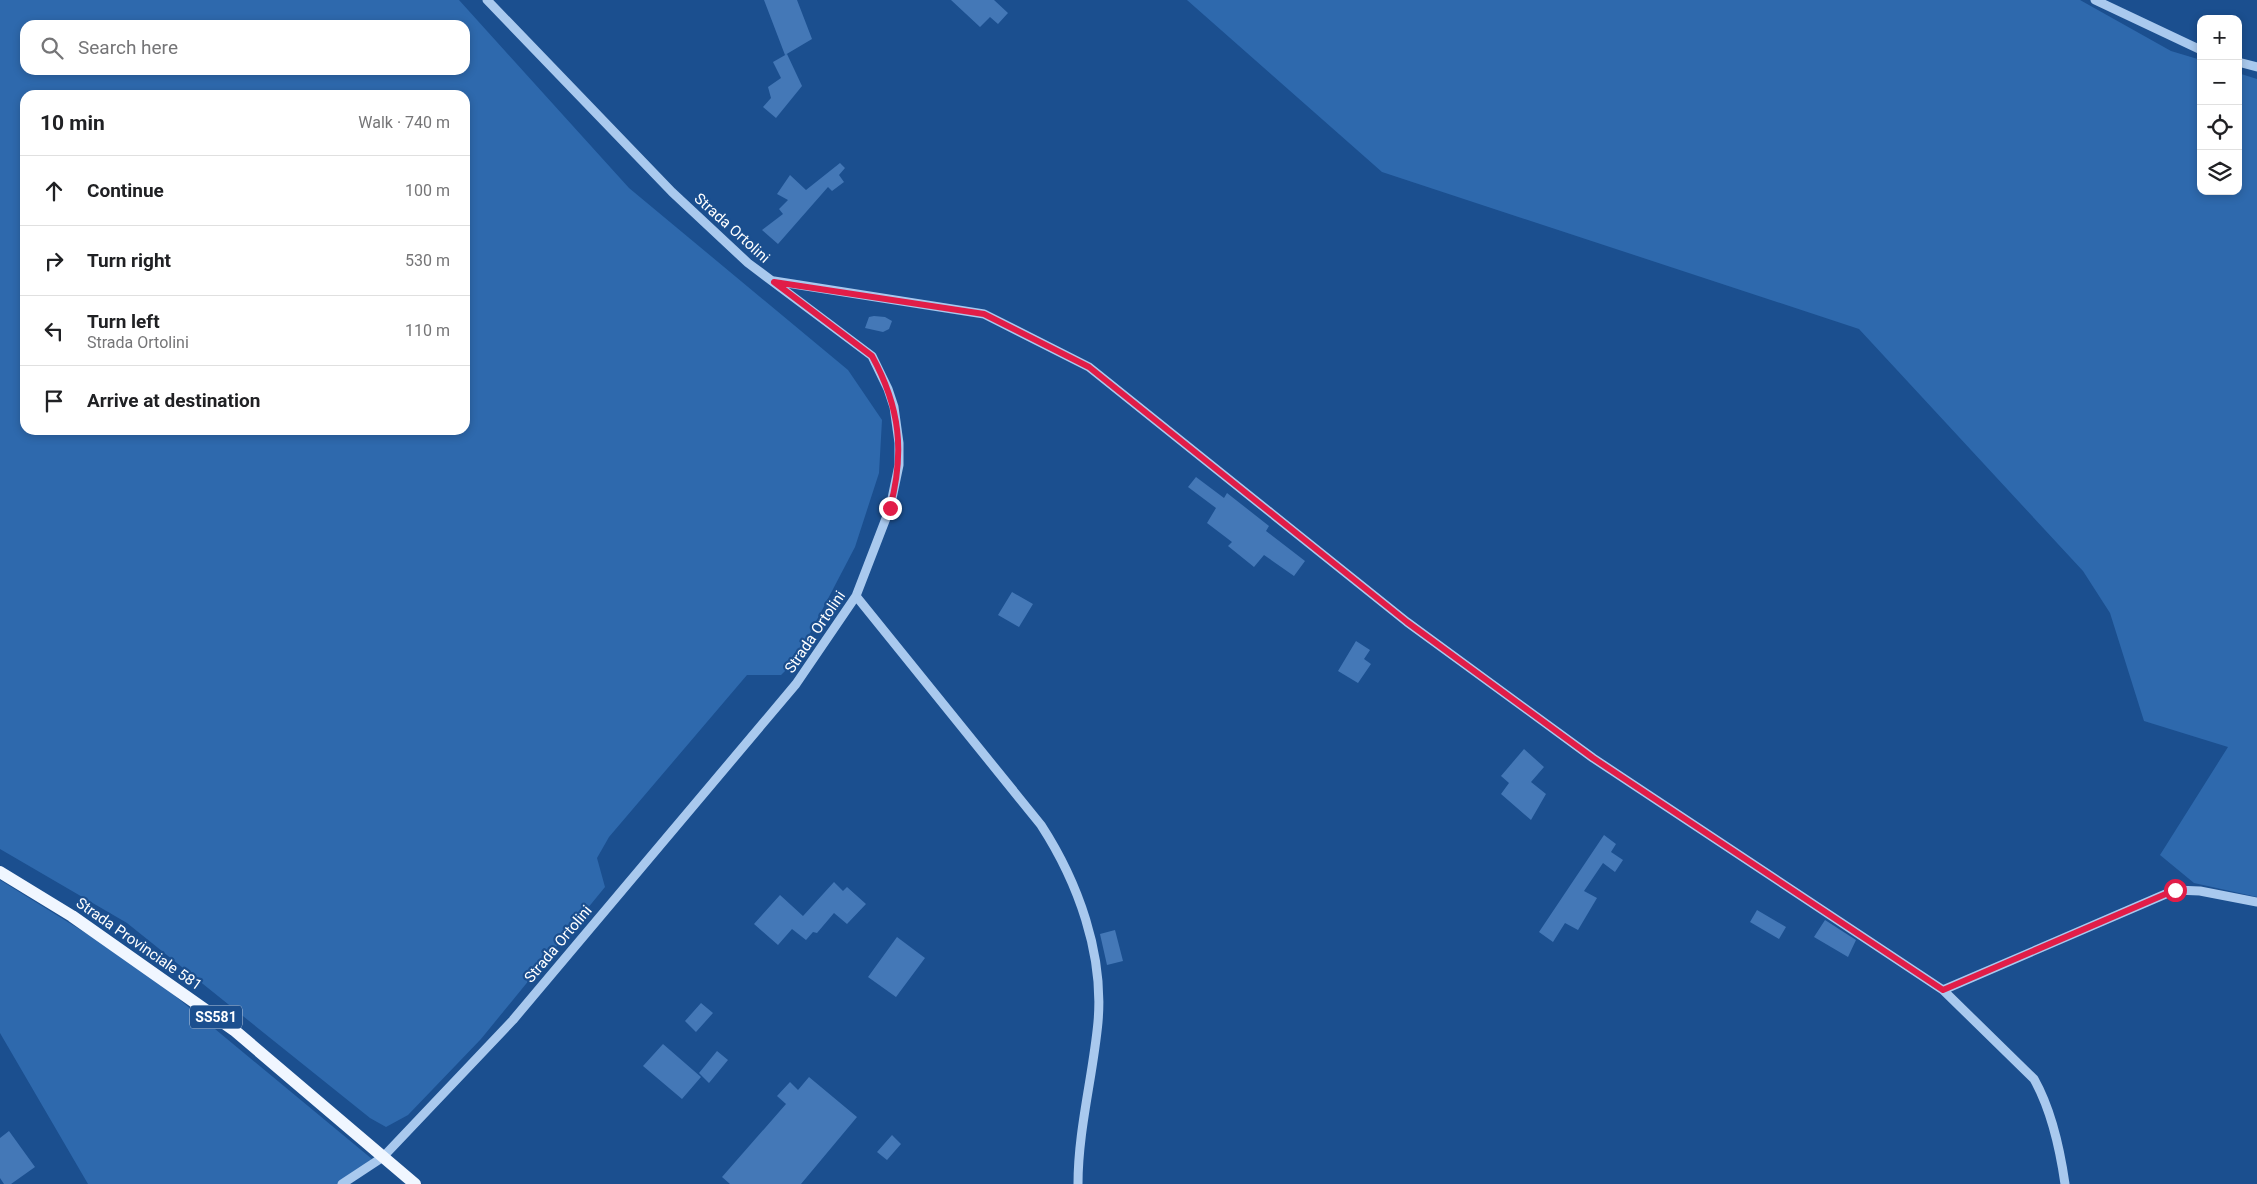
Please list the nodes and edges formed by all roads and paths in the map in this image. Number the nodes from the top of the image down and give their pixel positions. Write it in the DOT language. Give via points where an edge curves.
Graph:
graph roads {
  1 [pos="487,0"];
  2 [pos="2094,0"];
  3 [pos="2197,48"];
  4 [pos="2242,63"];
  5 [pos="2257,66"];
  6 [pos="774,282"];
  7 [pos="856,596"];
  8 [pos="0,872"];
  9 [pos="2257,902"];
  10 [pos="1943,990"];
  11 [pos="383,1156"];
  12 [pos="342,1184"];
  13 [pos="415,1184"];
  14 [pos="1078,1184"];
  15 [pos="2065,1184"];
  1 -- 6 [label="street, Strada Ortolini" via="672,192 748,263"];
  2 -- 3 [label="street"];
  4 -- 5 [label="street"];
  6 -- 7 [label="street, Strada Ortolini" via="872,356 894,407 899,444 896,487"];
  6 -- 10 [label="street" via="984,314 1089,367 1430,639 1593,758"];
  7 -- 11 [label="street, Strada Ortolini" via="796,684 513,1020"];
  7 -- 14 [label="street" via="1041,825 1057,849 1073,884 1097,963 1100,991"];
  8 -- 11 [label="main road, Strada Provinciale 581 / SS581" via="72,916 234,1030"];
  9 -- 10 [label="street" via="2200,890 2175,890"];
  10 -- 15 [label="street" via="2034,1080 2061,1154"];
  11 -- 12 [label="street, Strada Ortolini"];
  11 -- 13 [label="main road, Strada Provinciale 581 / SS581"];
}
